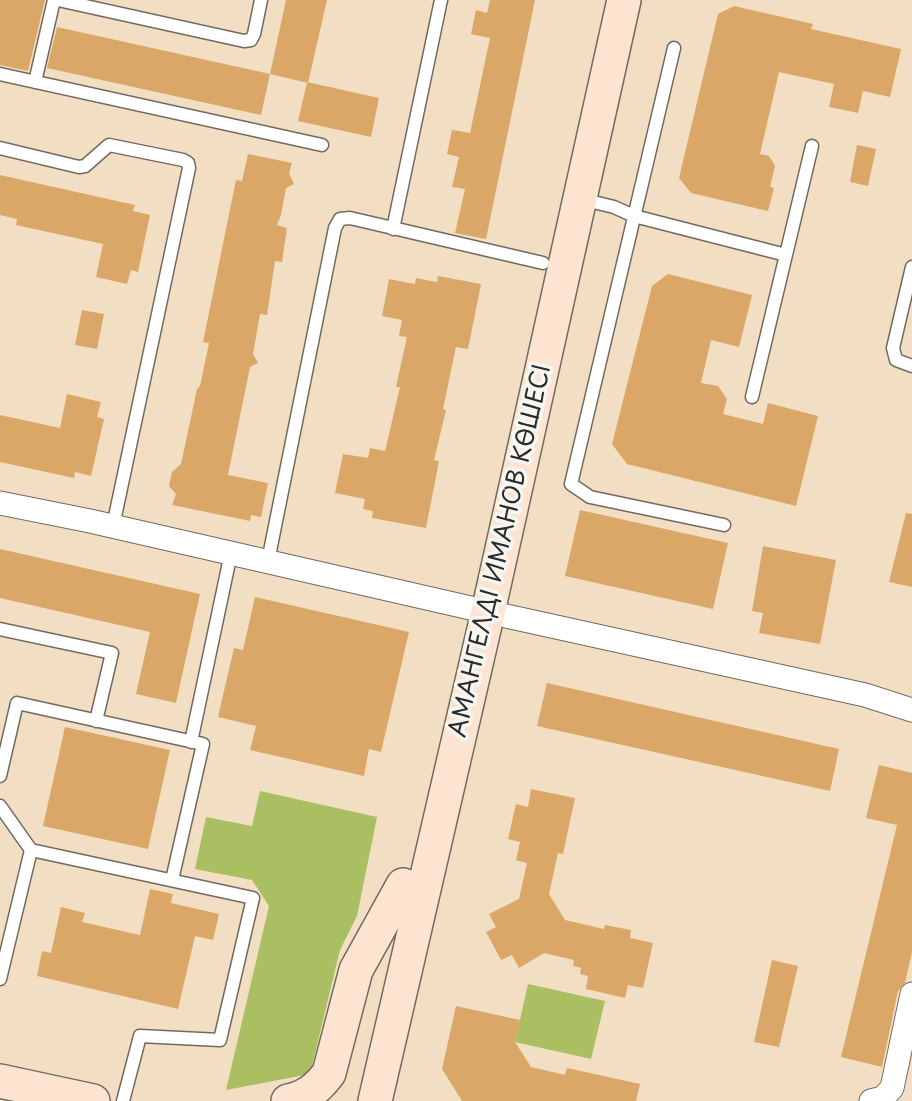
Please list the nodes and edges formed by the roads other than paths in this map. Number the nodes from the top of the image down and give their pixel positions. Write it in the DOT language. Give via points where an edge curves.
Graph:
graph roads {
  1 [pos="56,0"];
  2 [pos="261,0"];
  3 [pos="440,0"];
  4 [pos="602,0"];
  5 [pos="624,0"];
  6 [pos="674,48"];
  7 [pos="0,74"];
  8 [pos="35,82"];
  9 [pos="322,145"];
  10 [pos="812,146"];
  11 [pos="0,148"];
  12 [pos="580,199"];
  13 [pos="634,216"];
  14 [pos="393,229"];
  15 [pos="786,255"];
  16 [pos="543,262"];
  17 [pos="912,267"];
  18 [pos="912,366"];
  19 [pos="752,397"];
  20 [pos="0,503"];
  21 [pos="724,525"];
  22 [pos="113,526"];
  23 [pos="232,553"];
  24 [pos="268,561"];
  25 [pos="477,610"];
  26 [pos="0,629"];
  27 [pos="912,710"];
  28 [pos="96,720"];
  29 [pos="191,742"];
  30 [pos="0,775"];
  31 [pos="0,806"];
  32 [pos="31,850"];
  33 [pos="172,880"];
  34 [pos="403,885"];
  35 [pos="0,979"];
  36 [pos="912,994"];
  37 [pos="0,1081"];
  38 [pos="93,1101"];
  39 [pos="123,1101"];
  40 [pos="288,1101"];
  41 [pos="352,1101"];
  42 [pos="374,1101"];
  43 [pos="871,1101"];
  1 -- 2 [label="lane" via="244,41 254,34"];
  1 -- 8 [label="lane"];
  3 -- 14 [label="lane"];
  4 -- 16 [label="main road, АМАНГЕЛДІ ИМАНОВ КӨШЕСІ"];
  5 -- 12 [label="main road, АМАНГЕЛДІ ИМАНОВ КӨШЕСІ"];
  6 -- 13 [label="lane"];
  7 -- 8 [label="lane"];
  8 -- 9 [label="lane"];
  10 -- 15 [label="lane"];
  11 -- 22 [label="lane" via="79,167 109,145 188,163"];
  12 -- 13 [label="lane"];
  12 -- 25 [label="main road, АМАНГЕЛДІ ИМАНОВ КӨШЕСІ"];
  13 -- 15 [label="lane"];
  13 -- 21 [label="lane" via="571,484 590,497"];
  14 -- 16 [label="lane"];
  14 -- 24 [label="lane" via="350,218 341,219 335,228"];
  15 -- 19 [label="lane"];
  16 -- 25 [label="main road, АМАНГЕЛДІ ИМАНОВ КӨШЕСІ"];
  17 -- 18 [label="lane" via="893,348 896,360"];
  20 -- 22 [label="street"];
  22 -- 23 [label="street"];
  23 -- 24 [label="street"];
  23 -- 29 [label="lane"];
  24 -- 25 [label="street"];
  25 -- 27 [label="street" via="865,695"];
  25 -- 34 [label="main road, АМАНГЕЛДІ ИМАНОВ КӨШЕСІ"];
  25 -- 42 [label="main road, АМАНГЕЛДІ ИМАНОВ КӨШЕСІ"];
  26 -- 28 [label="lane" via="112,653"];
  28 -- 29 [label="lane"];
  28 -- 30 [label="lane" via="17,703"];
  29 -- 33 [label="lane" via="203,744"];
  31 -- 32 [label="lane"];
  32 -- 33 [label="lane"];
  32 -- 35 [label="lane"];
  33 -- 39 [label="lane" via="253,898 220,1041 140,1035"];
  34 -- 40 [label="main road" via="356,970 330,1073 319,1087"];
  34 -- 41 [label="main road, АМАНГЕЛДІ ИМАНОВ КӨШЕСІ"];
  36 -- 43 [label="street" via="892,1087 883,1098"];
  37 -- 38 [label="main road"];
}
